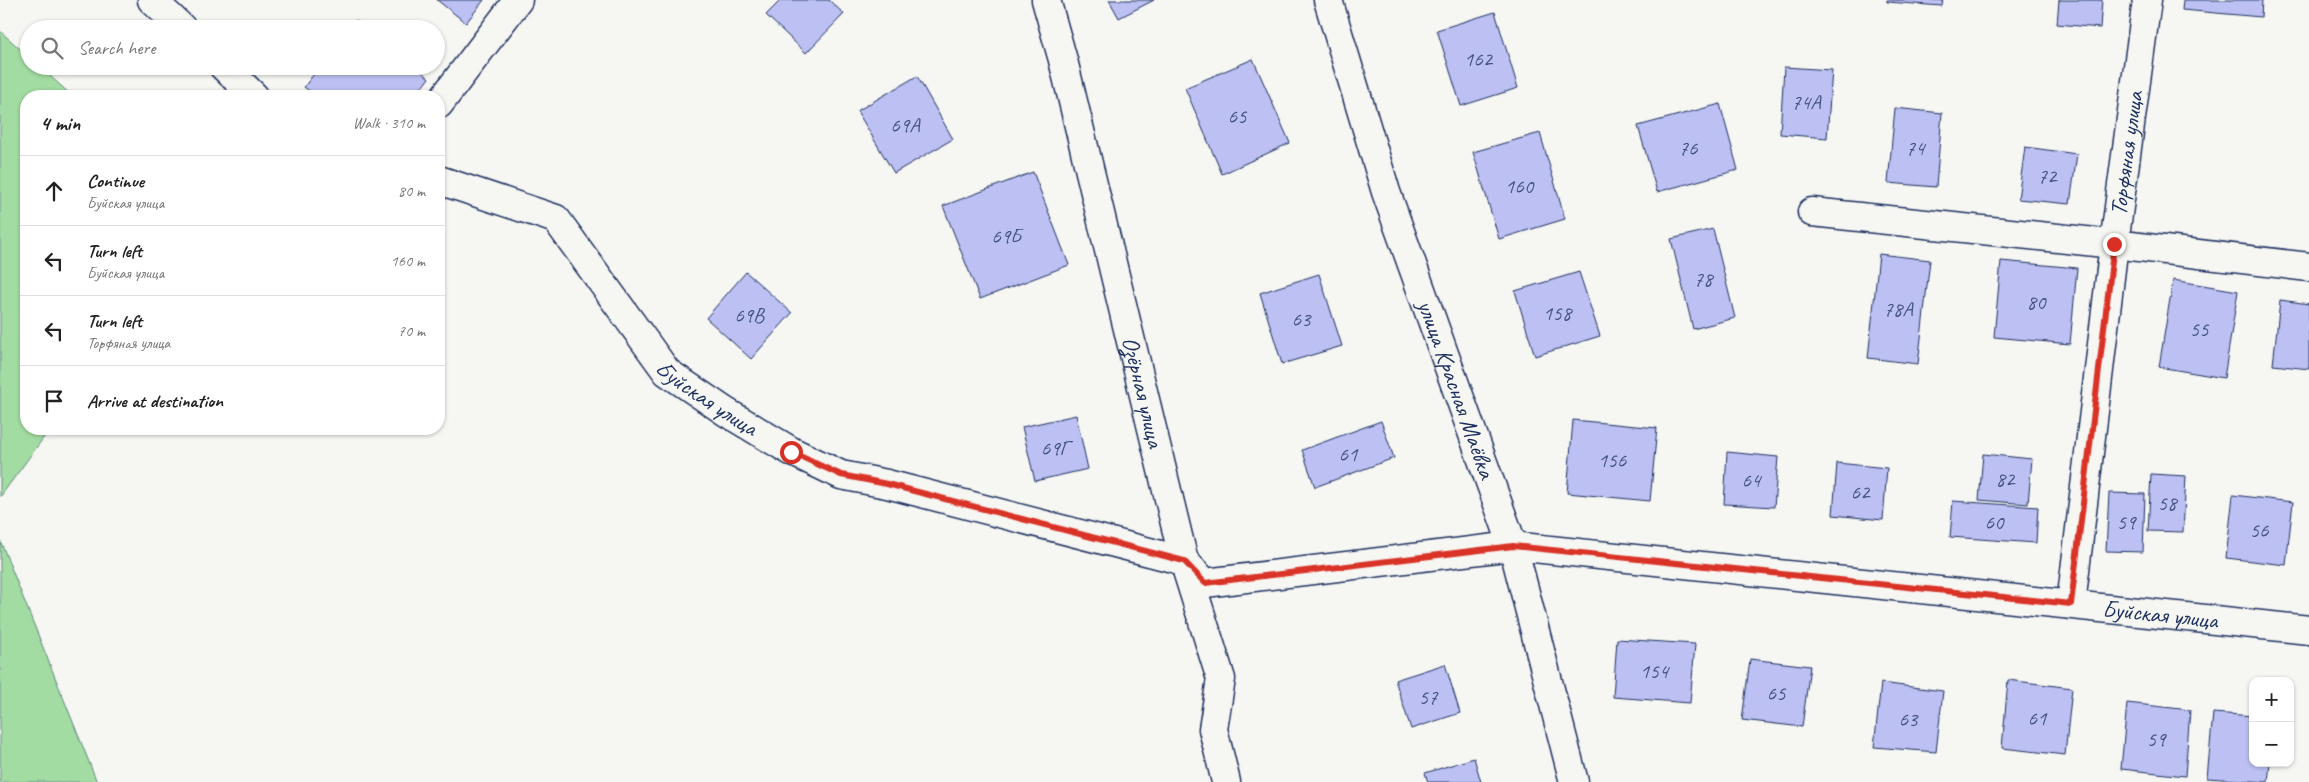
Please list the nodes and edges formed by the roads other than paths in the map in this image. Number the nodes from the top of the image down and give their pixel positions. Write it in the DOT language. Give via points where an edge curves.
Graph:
graph roads {
  1 [pos="152,0"];
  2 [pos="518,0"];
  3 [pos="1046,0"];
  4 [pos="1328,0"];
  5 [pos="2147,0"];
  6 [pos="173,20"];
  7 [pos="232,75"];
  8 [pos="248,90"];
  9 [pos="445,96"];
  10 [pos="445,182"];
  11 [pos="1812,212"];
  12 [pos="2114,244"];
  13 [pos="2309,267"];
  14 [pos="1513,546"];
  15 [pos="1184,561"];
  16 [pos="2071,604"];
  17 [pos="2309,630"];
  18 [pos="1226,782"];
  19 [pos="1574,782"];
  1 -- 6 [label="street"];
  2 -- 9 [label="street"];
  3 -- 15 [label="street, Озёрная улица"];
  4 -- 14 [label="street, улица Красная Маёвка" via="1386,192"];
  5 -- 12 [label="street, Торфяная улица"];
  7 -- 8 [label="street"];
  10 -- 15 [label="street, Буйская улица" via="556,219 668,372 791,452 841,475"];
  11 -- 12 [label="street"];
  12 -- 13 [label="street"];
  12 -- 16 [label="street, Торфяная улица"];
  14 -- 15 [label="street, Буйская улица" via="1205,583"];
  14 -- 16 [label="street, Буйская улица"];
  14 -- 19 [label="street, улица Красная Маёвка"];
  15 -- 18 [label="street, Озёрная улица" via="1221,679 1213,728"];
  16 -- 17 [label="street, Буйская улица"];
}
